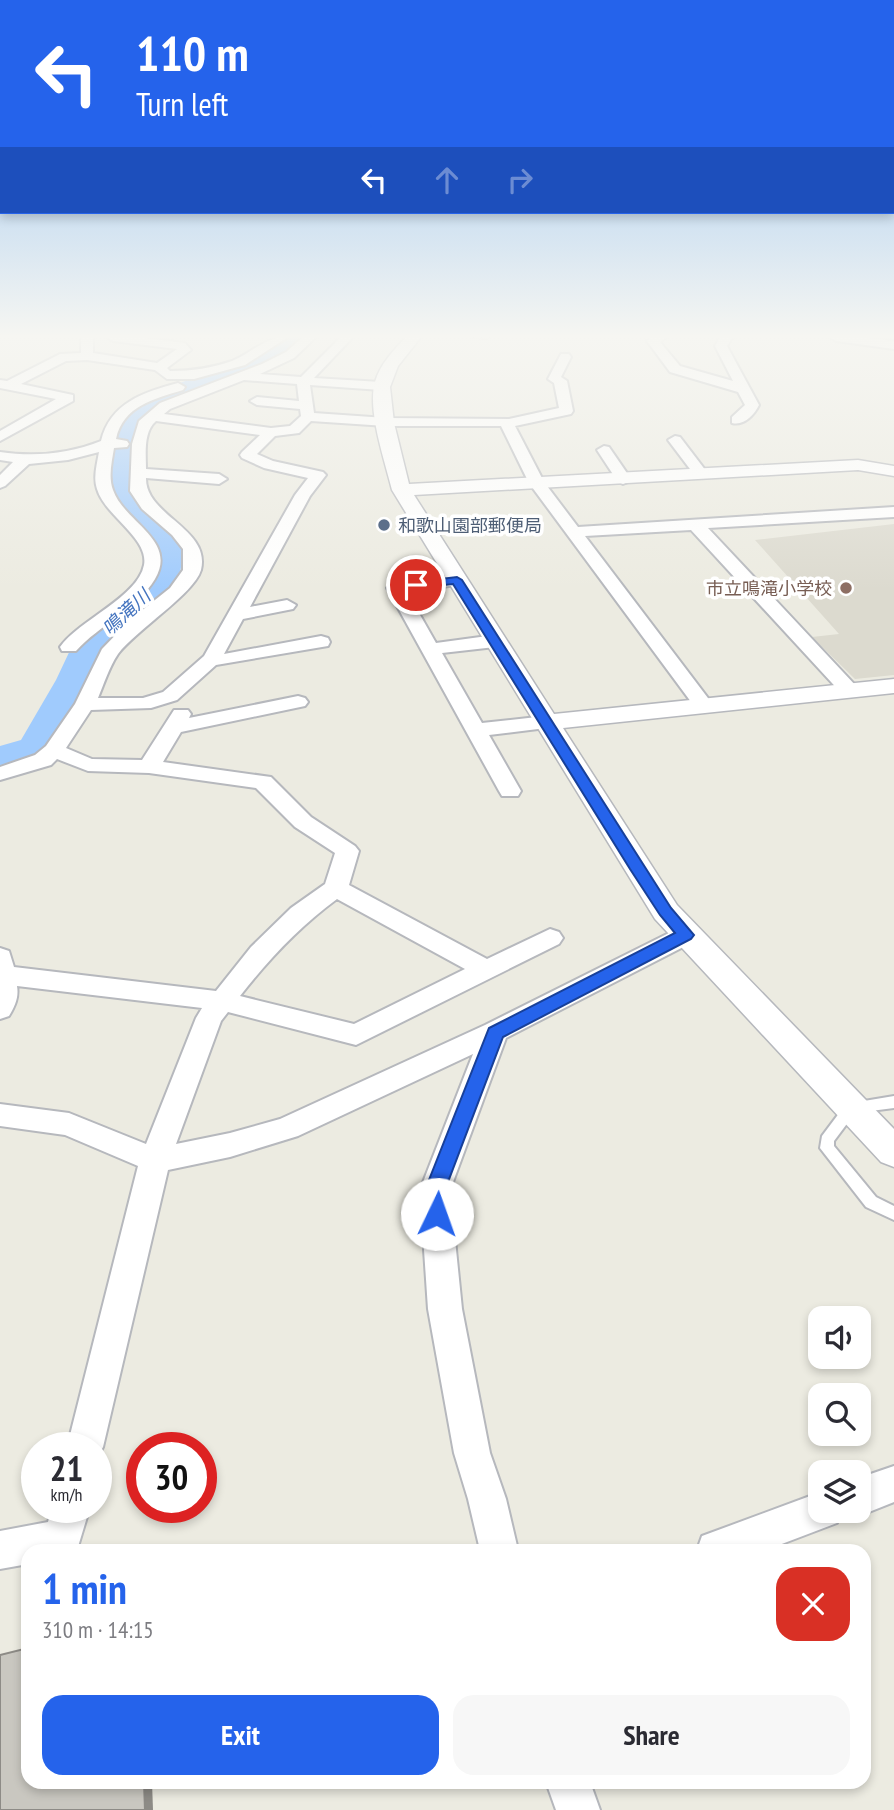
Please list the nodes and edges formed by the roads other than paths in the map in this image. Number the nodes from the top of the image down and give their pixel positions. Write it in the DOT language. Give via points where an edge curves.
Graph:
graph roads {
  1 [pos="28,421"];
  2 [pos="114,421"];
  3 [pos="147,421"];
  4 [pos="193,421"];
  5 [pos="300,421"];
  6 [pos="382,421"];
  7 [pos="519,421"];
  8 [pos="386,422"];
  9 [pos="508,424"];
  10 [pos="271,432"];
  11 [pos="0,438"];
  12 [pos="675,440"];
  13 [pos="110,443"];
  14 [pos="135,444"];
  15 [pos="604,450"];
  16 [pos="0,456"];
  17 [pos="23,461"];
  18 [pos="894,471"];
  19 [pos="139,472"];
  20 [pos="701,474"];
  21 [pos="623,478"];
  22 [pos="219,480"];
  23 [pos="0,483"];
  24 [pos="537,483"];
  25 [pos="401,490"];
  26 [pos="894,512"];
  27 [pos="696,525"];
  28 [pos="575,532"];
  29 [pos="457,580"];
  30 [pos="287,605"];
  31 [pos="236,615"];
  32 [pos="495,641"];
  33 [pos="321,642"];
  34 [pos="69,647"];
  35 [pos="430,649"];
  36 [pos="212,659"];
  37 [pos="894,686"];
  38 [pos="850,691"];
  39 [pos="170,696"];
  40 [pos="298,702"];
  41 [pos="85,704"];
  42 [pos="704,706"];
  43 [pos="546,722"];
  44 [pos="173,727"];
  45 [pos="476,730"];
  46 [pos="54,750"];
  47 [pos="149,767"];
  48 [pos="0,774"];
  49 [pos="510,792"];
  50 [pos="336,888"];
  51 [pos="686,935"];
  52 [pos="550,938"];
  53 [pos="2,966"];
  54 [pos="485,969"];
  55 [pos="221,1001"];
  56 [pos="0,1009"];
  57 [pos="495,1032"];
  58 [pos="894,1102"];
  59 [pos="852,1108"];
  60 [pos="0,1115"];
  61 [pos="894,1153"];
  62 [pos="155,1160"];
  63 [pos="894,1213"];
  64 [pos="89,1432"];
  65 [pos="894,1484"];
  66 [pos="871,1493"];
  67 [pos="808,1516"];
  68 [pos="67,1523"];
  69 [pos="34,1544"];
  70 [pos="498,1544"];
  71 [pos="732,1544"];
  72 [pos="21,1546"];
  73 [pos="0,1550"];
  74 [pos="570,1789"];
  75 [pos="578,1810"];
  1 -- 11 [label="street"];
  2 -- 13 [label="street"];
  3 -- 14 [label="street"];
  4 -- 10 [label="street"];
  5 -- 10 [label="street" via="294,430"];
  6 -- 8 [label="street"];
  7 -- 9 [label="street"];
  8 -- 9 [label="street"];
  8 -- 25 [label="street"];
  9 -- 24 [label="street"];
  10 -- 31 [label="street" via="247,455 269,465 318,475"];
  12 -- 20 [label="street"];
  13 -- 14 [label="street"];
  13 -- 17 [label="street"];
  13 -- 34 [label="street" via="103,487 119,513 146,541 153,565 137,589"];
  14 -- 19 [label="street"];
  15 -- 21 [label="street"];
  16 -- 17 [label="street"];
  17 -- 23 [label="street"];
  18 -- 20 [label="street" via="858,465"];
  19 -- 22 [label="street"];
  19 -- 41 [label="street" via="138,491 148,506 191,549 191,570 176,592 109,653"];
  20 -- 21 [label="street"];
  21 -- 24 [label="street"];
  24 -- 25 [label="street"];
  24 -- 28 [label="street"];
  25 -- 29 [label="street"];
  26 -- 27 [label="street"];
  27 -- 28 [label="street"];
  27 -- 38 [label="street"];
  28 -- 42 [label="street"];
  29 -- 32 [label="street"];
  29 -- 35 [label="street" via="397,587"];
  30 -- 31 [label="street"];
  31 -- 36 [label="street"];
  32 -- 35 [label="street"];
  32 -- 43 [label="street"];
  33 -- 36 [label="street"];
  35 -- 45 [label="street"];
  36 -- 39 [label="street"];
  37 -- 38 [label="street"];
  38 -- 42 [label="street"];
  39 -- 41 [label="street" via="144,704"];
  39 -- 44 [label="street" via="181,714"];
  40 -- 44 [label="street"];
  41 -- 46 [label="street"];
  42 -- 43 [label="street"];
  43 -- 45 [label="street"];
  43 -- 51 [label="street" via="666,912"];
  44 -- 47 [label="street"];
  45 -- 49 [label="street"];
  46 -- 47 [label="street" via="88,765"];
  46 -- 48 [label="street" via="43,760"];
  47 -- 50 [label="street" via="263,782 303,821 347,851"];
  50 -- 54 [label="street"];
  50 -- 55 [label="street" via="290,923"];
  51 -- 57 [label="street"];
  51 -- 59 [label="street"];
  52 -- 54 [label="street"];
  53 -- 55 [label="street"];
  53 -- 56 [label="street" via="5,995"];
  54 -- 55 [label="street" via="356,1035"];
  55 -- 62 [label="street" via="209,1018"];
  57 -- 62 [label="street" via="288,1128"];
  57 -- 70 [label="street" via="435,1190 445,1309 472,1453"];
  58 -- 59 [label="lane"];
  59 -- 61 [label="street"];
  59 -- 63 [label="lane" via="827,1140 827,1148 872,1202"];
  60 -- 62 [label="street" via="69,1124"];
  62 -- 64 [label="street"];
  65 -- 66 [label="street"];
  67 -- 71 [label="street"];
  68 -- 69 [label="street" via="63,1539"];
  72 -- 73 [label="street"];
  74 -- 75 [label="street"];
}
